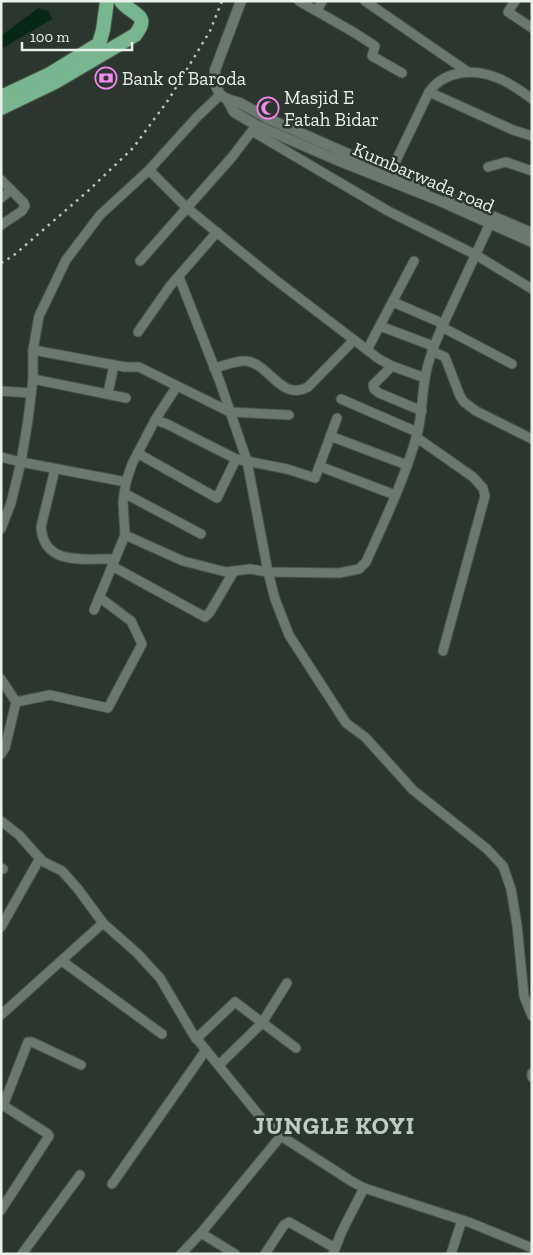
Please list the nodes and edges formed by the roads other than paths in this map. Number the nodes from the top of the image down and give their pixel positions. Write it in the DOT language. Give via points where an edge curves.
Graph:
graph roads {
  1 [pos="106,1"];
  2 [pos="121,1"];
  3 [pos="241,1"];
  4 [pos="299,1"];
  5 [pos="322,1"];
  6 [pos="366,1"];
  7 [pos="515,1"];
  8 [pos="316,12"];
  9 [pos="532,28"];
  10 [pos="469,72"];
  11 [pos="402,73"];
  12 [pos="429,92"];
  13 [pos="1,97"];
  14 [pos="224,97"];
  15 [pos="532,99"];
  16 [pos="1,108"];
  17 [pos="254,128"];
  18 [pos="532,136"];
  19 [pos="488,167"];
  20 [pos="149,170"];
  21 [pos="532,171"];
  22 [pos="390,173"];
  23 [pos="1,180"];
  24 [pos="11,190"];
  25 [pos="1,198"];
  26 [pos="187,208"];
  27 [pos="492,220"];
  28 [pos="1,225"];
  29 [pos="217,232"];
  30 [pos="532,233"];
  31 [pos="532,242"];
  32 [pos="476,255"];
  33 [pos="140,261"];
  34 [pos="414,261"];
  35 [pos="179,276"];
  36 [pos="532,289"];
  37 [pos="393,302"];
  38 [pos="380,326"];
  39 [pos="443,326"];
  40 [pos="138,332"];
  41 [pos="354,340"];
  42 [pos="433,349"];
  43 [pos="34,350"];
  44 [pos="368,350"];
  45 [pos="512,364"];
  46 [pos="114,365"];
  47 [pos="392,366"];
  48 [pos="214,368"];
  49 [pos="425,378"];
  50 [pos="33,379"];
  51 [pos="177,386"];
  52 [pos="1,391"];
  53 [pos="108,393"];
  54 [pos="31,394"];
  55 [pos="126,398"];
  56 [pos="341,399"];
  57 [pos="422,411"];
  58 [pos="230,412"];
  59 [pos="290,415"];
  60 [pos="336,418"];
  61 [pos="155,420"];
  62 [pos="417,434"];
  63 [pos="330,436"];
  64 [pos="532,439"];
  65 [pos="139,454"];
  66 [pos="1,457"];
  67 [pos="236,459"];
  68 [pos="247,461"];
  69 [pos="21,462"];
  70 [pos="407,465"];
  71 [pos="319,466"];
  72 [pos="55,469"];
  73 [pos="126,482"];
  74 [pos="124,493"];
  75 [pos="395,495"];
  76 [pos="1,529"];
  77 [pos="201,534"];
  78 [pos="125,535"];
  79 [pos="114,562"];
  80 [pos="234,571"];
  81 [pos="268,572"];
  82 [pos="99,597"];
  83 [pos="94,610"];
  84 [pos="443,651"];
  85 [pos="1,679"];
  86 [pos="16,702"];
  87 [pos="1,754"];
  88 [pos="1,821"];
  89 [pos="40,858"];
  90 [pos="103,923"];
  91 [pos="1,927"];
  92 [pos="62,961"];
  93 [pos="287,983"];
  94 [pos="1,1015"];
  95 [pos="532,1016"];
  96 [pos="262,1023"];
  97 [pos="162,1034"];
  98 [pos="196,1038"];
  99 [pos="296,1048"];
  100 [pos="206,1050"];
  101 [pos="219,1065"];
  102 [pos="81,1066"];
  103 [pos="532,1073"];
  104 [pos="532,1077"];
  105 [pos="2,1105"];
  106 [pos="281,1136"];
  107 [pos="80,1175"];
  108 [pos="112,1184"];
  109 [pos="364,1188"];
  110 [pos="1,1210"];
  111 [pos="462,1220"];
  112 [pos="201,1233"];
  113 [pos="526,1249"];
  114 [pos="334,1252"];
  115 [pos="22,1254"];
  116 [pos="181,1254"];
  117 [pos="236,1254"];
  118 [pos="264,1254"];
  119 [pos="452,1254"];
  1 -- 13 [label="highway" via="101,38 94,48"];
  2 -- 16 [label="highway" via="142,20 135,35 55,82"];
  3 -- 14 [label="street, Kumbarwada road" via="215,70 216,86"];
  4 -- 8 [label="street"];
  5 -- 8 [label="street"];
  6 -- 10 [label="street"];
  7 -- 9 [label="street" via="508,12"];
  8 -- 11 [label="street" via="375,46 372,56"];
  10 -- 12 [label="street" via="453,74"];
  10 -- 15 [label="street" via="501,79"];
  12 -- 18 [label="street"];
  12 -- 22 [label="street"];
  14 -- 17 [label="street, Kumbarwada road" via="234,112"];
  14 -- 20 [label="street" via="197,117"];
  14 -- 22 [label="street, Kumbarwada road"];
  17 -- 26 [label="street"];
  17 -- 27 [label="street, Kumbarwada road"];
  17 -- 32 [label="street" via="388,211"];
  19 -- 21 [label="street" via="506,162"];
  20 -- 26 [label="street"];
  20 -- 43 [label="street" via="100,215 66,260 39,316"];
  22 -- 27 [label="street, Kumbarwada road"];
  23 -- 24 [label="street"];
  24 -- 25 [label="street"];
  24 -- 28 [label="street" via="24,203 24,209"];
  26 -- 29 [label="street"];
  26 -- 33 [label="street"];
  27 -- 30 [label="street, Kumbarwada road"];
  27 -- 31 [label="street, Kumbarwada road"];
  27 -- 32 [label="street"];
  29 -- 35 [label="street"];
  29 -- 41 [label="street"];
  32 -- 36 [label="street"];
  32 -- 39 [label="street"];
  34 -- 37 [label="street"];
  35 -- 40 [label="street"];
  35 -- 48 [label="street"];
  37 -- 38 [label="street"];
  37 -- 39 [label="street"];
  38 -- 42 [label="street"];
  38 -- 44 [label="street"];
  39 -- 42 [label="street"];
  39 -- 45 [label="street"];
  41 -- 44 [label="street"];
  41 -- 48 [label="street" via="308,387 300,391 286,388 246,361"];
  42 -- 49 [label="street"];
  42 -- 64 [label="street" via="445,357 460,396 469,407"];
  43 -- 46 [label="street"];
  43 -- 50 [label="street"];
  44 -- 47 [label="street"];
  46 -- 51 [label="street" via="139,367"];
  46 -- 53 [label="street"];
  47 -- 49 [label="street"];
  47 -- 57 [label="street" via="374,389"];
  48 -- 58 [label="street"];
  49 -- 57 [label="street"];
  50 -- 53 [label="street"];
  50 -- 54 [label="street"];
  51 -- 58 [label="street"];
  51 -- 61 [label="street"];
  52 -- 54 [label="street"];
  53 -- 55 [label="street"];
  54 -- 69 [label="street"];
  56 -- 62 [label="street"];
  57 -- 62 [label="street"];
  58 -- 59 [label="street"];
  58 -- 68 [label="street"];
  60 -- 63 [label="street"];
  61 -- 65 [label="street"];
  61 -- 67 [label="street"];
  62 -- 70 [label="street"];
  62 -- 84 [label="street" via="473,477 483,488 484,496"];
  63 -- 70 [label="street"];
  63 -- 71 [label="street"];
  65 -- 67 [label="street" via="217,498"];
  65 -- 73 [label="street"];
  66 -- 69 [label="street"];
  67 -- 68 [label="street"];
  68 -- 71 [label="street" via="287,468 314,478"];
  68 -- 81 [label="street"];
  69 -- 72 [label="street"];
  69 -- 76 [label="street"];
  70 -- 75 [label="street"];
  71 -- 75 [label="street"];
  72 -- 73 [label="street"];
  72 -- 79 [label="street" via="42,522 46,546 62,557"];
  73 -- 74 [label="street"];
  74 -- 77 [label="street"];
  74 -- 78 [label="street"];
  75 -- 81 [label="street" via="366,562 359,569 339,573"];
  78 -- 79 [label="street"];
  78 -- 80 [label="street" via="183,561"];
  79 -- 80 [label="street" via="205,617"];
  79 -- 82 [label="street"];
  80 -- 81 [label="street"];
  81 -- 95 [label="street" via="289,635 346,723 365,737 413,790 487,848 503,866 517,925 524,996"];
  82 -- 83 [label="street"];
  82 -- 86 [label="street" via="131,621 142,644 108,708 50,695"];
  85 -- 86 [label="street"];
  86 -- 87 [label="street"];
  88 -- 89 [label="street"];
  89 -- 90 [label="street" via="62,872"];
  89 -- 91 [label="street"];
  90 -- 92 [label="street"];
  90 -- 98 [label="street" via="160,978"];
  92 -- 94 [label="street"];
  92 -- 97 [label="street"];
  93 -- 96 [label="street"];
  96 -- 98 [label="street" via="235,1002"];
  96 -- 99 [label="street"];
  96 -- 101 [label="street"];
  98 -- 100 [label="street"];
  100 -- 101 [label="street"];
  100 -- 108 [label="street"];
  101 -- 106 [label="street"];
  102 -- 105 [label="street" via="28,1042"];
  103 -- 104 [label="street"];
  105 -- 110 [label="street" via="49,1136"];
  106 -- 109 [label="street"];
  106 -- 112 [label="street"];
  107 -- 115 [label="street"];
  109 -- 111 [label="street"];
  109 -- 114 [label="street"];
  111 -- 113 [label="street"];
  111 -- 119 [label="street"];
  112 -- 116 [label="street"];
  112 -- 117 [label="street"];
  114 -- 118 [label="street" via="289,1222"];
}
